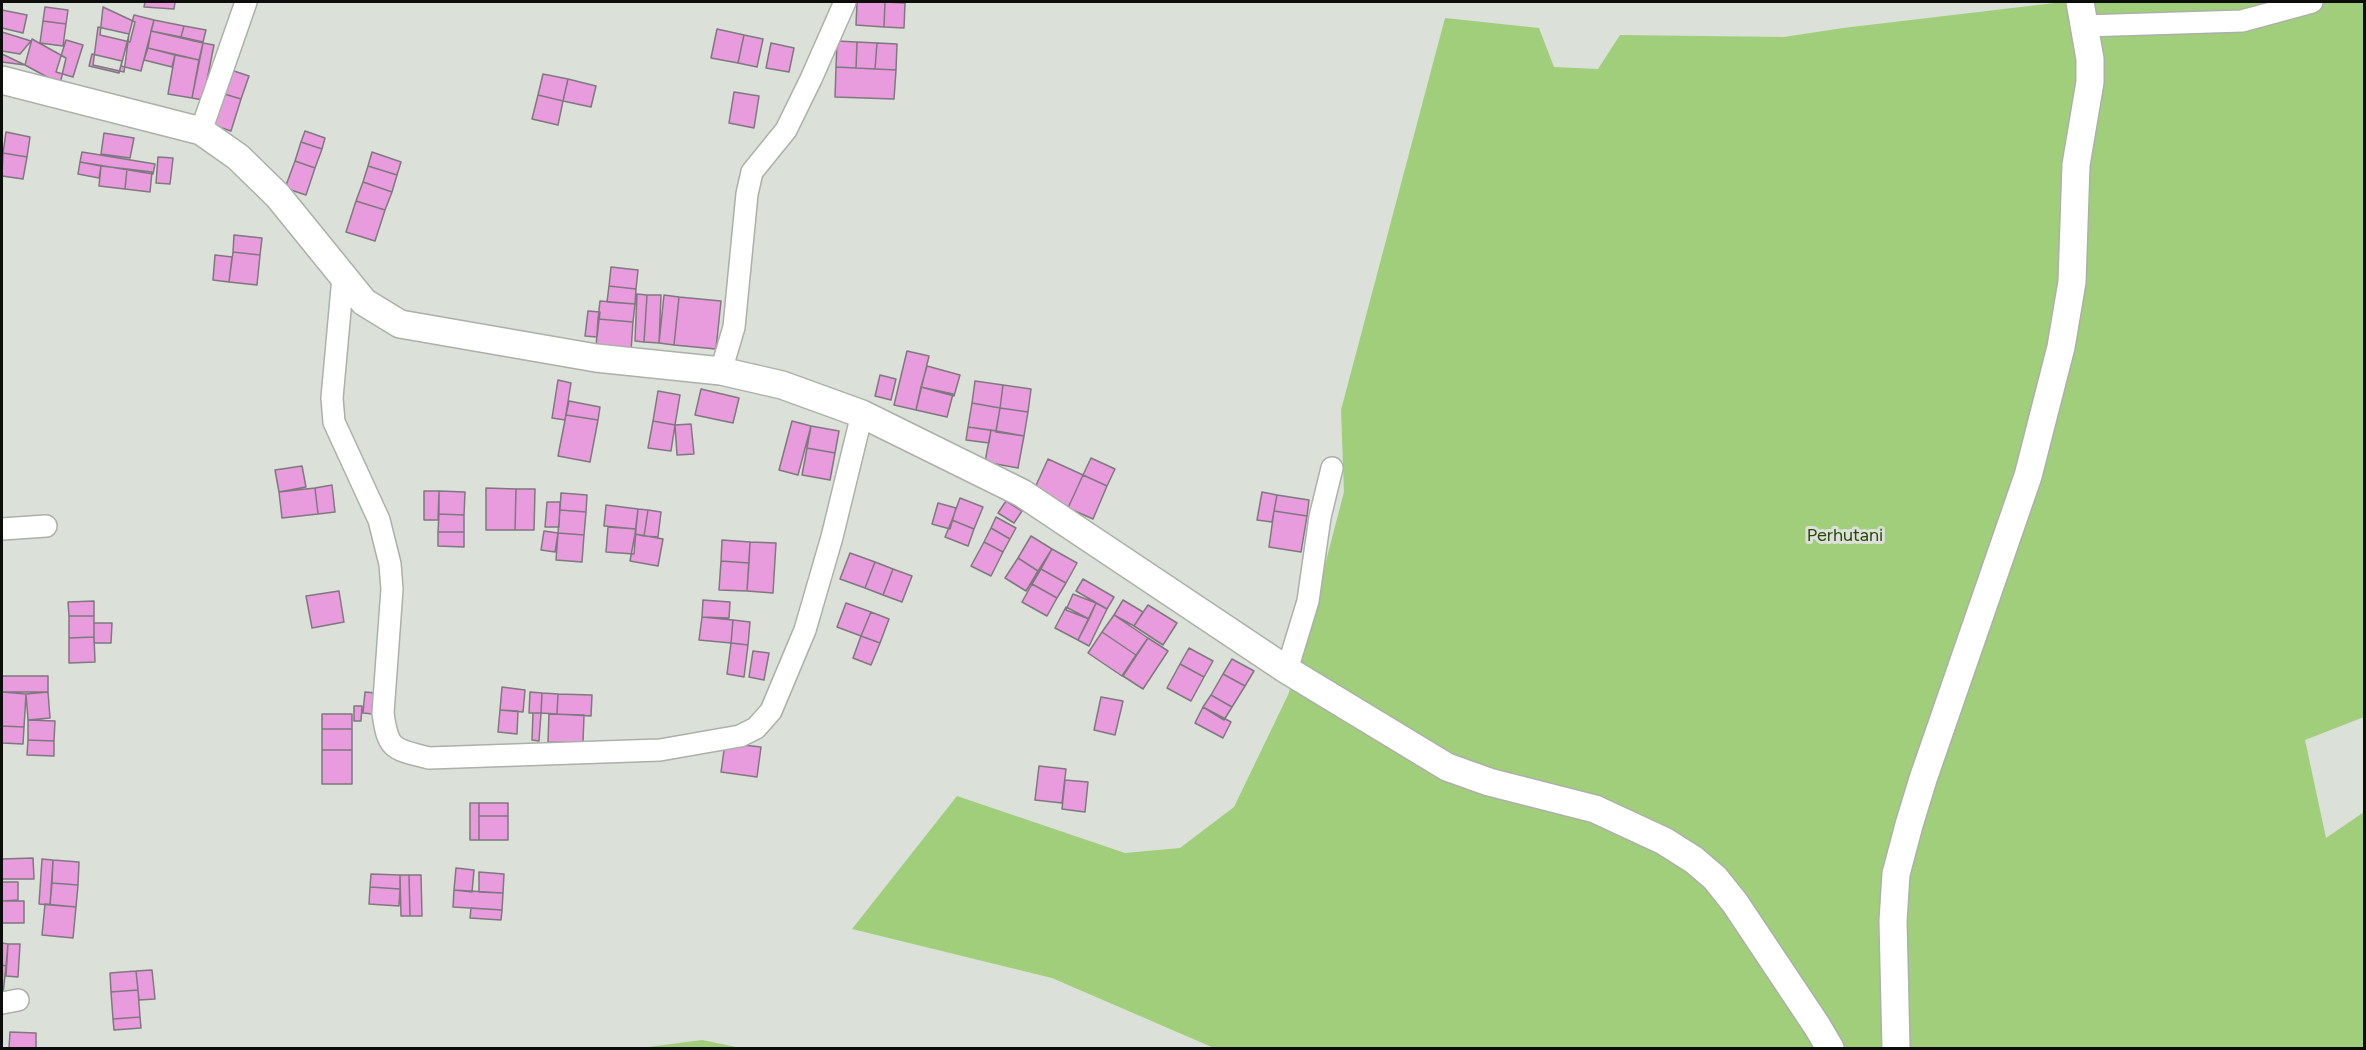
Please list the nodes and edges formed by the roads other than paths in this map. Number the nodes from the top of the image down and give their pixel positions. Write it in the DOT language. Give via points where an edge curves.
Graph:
graph roads {
  1 [pos="246,2"];
  2 [pos="845,2"];
  3 [pos="2312,2"];
  4 [pos="2082,14"];
  5 [pos="2,80"];
  6 [pos="201,131"];
  7 [pos="343,277"];
  8 [pos="721,370"];
  9 [pos="862,414"];
  10 [pos="1332,468"];
  11 [pos="46,526"];
  12 [pos="2,529"];
  13 [pos="1287,670"];
  14 [pos="1830,1048"];
  15 [pos="1896,1048"];
  1 -- 6 [label="street"];
  2 -- 8 [label="street" via="786,130 752,172 745,204 734,327"];
  3 -- 4 [label="street" via="2242,21"];
  4 -- 15 [label="street" via="2090,82 2076,165 2072,282 2061,347 2028,476 1920,791 1896,874"];
  5 -- 6 [label="street"];
  6 -- 7 [label="street" via="238,157 278,196"];
  7 -- 8 [label="street" via="376,312 400,324 596,358"];
  7 -- 9 [label="street" via="332,398 334,422 379,520 390,564 392,589 383,714 390,743 405,752 429,758 660,750 740,736 756,728 771,711 806,630"];
  8 -- 9 [label="street" via="782,385"];
  9 -- 13 [label="street" via="1022,493"];
  10 -- 13 [label="street" via="1308,601"];
  11 -- 12 [label="street"];
  13 -- 14 [label="street" via="1447,767 1489,782 1595,808 1664,840 1694,860 1735,903"];
}
